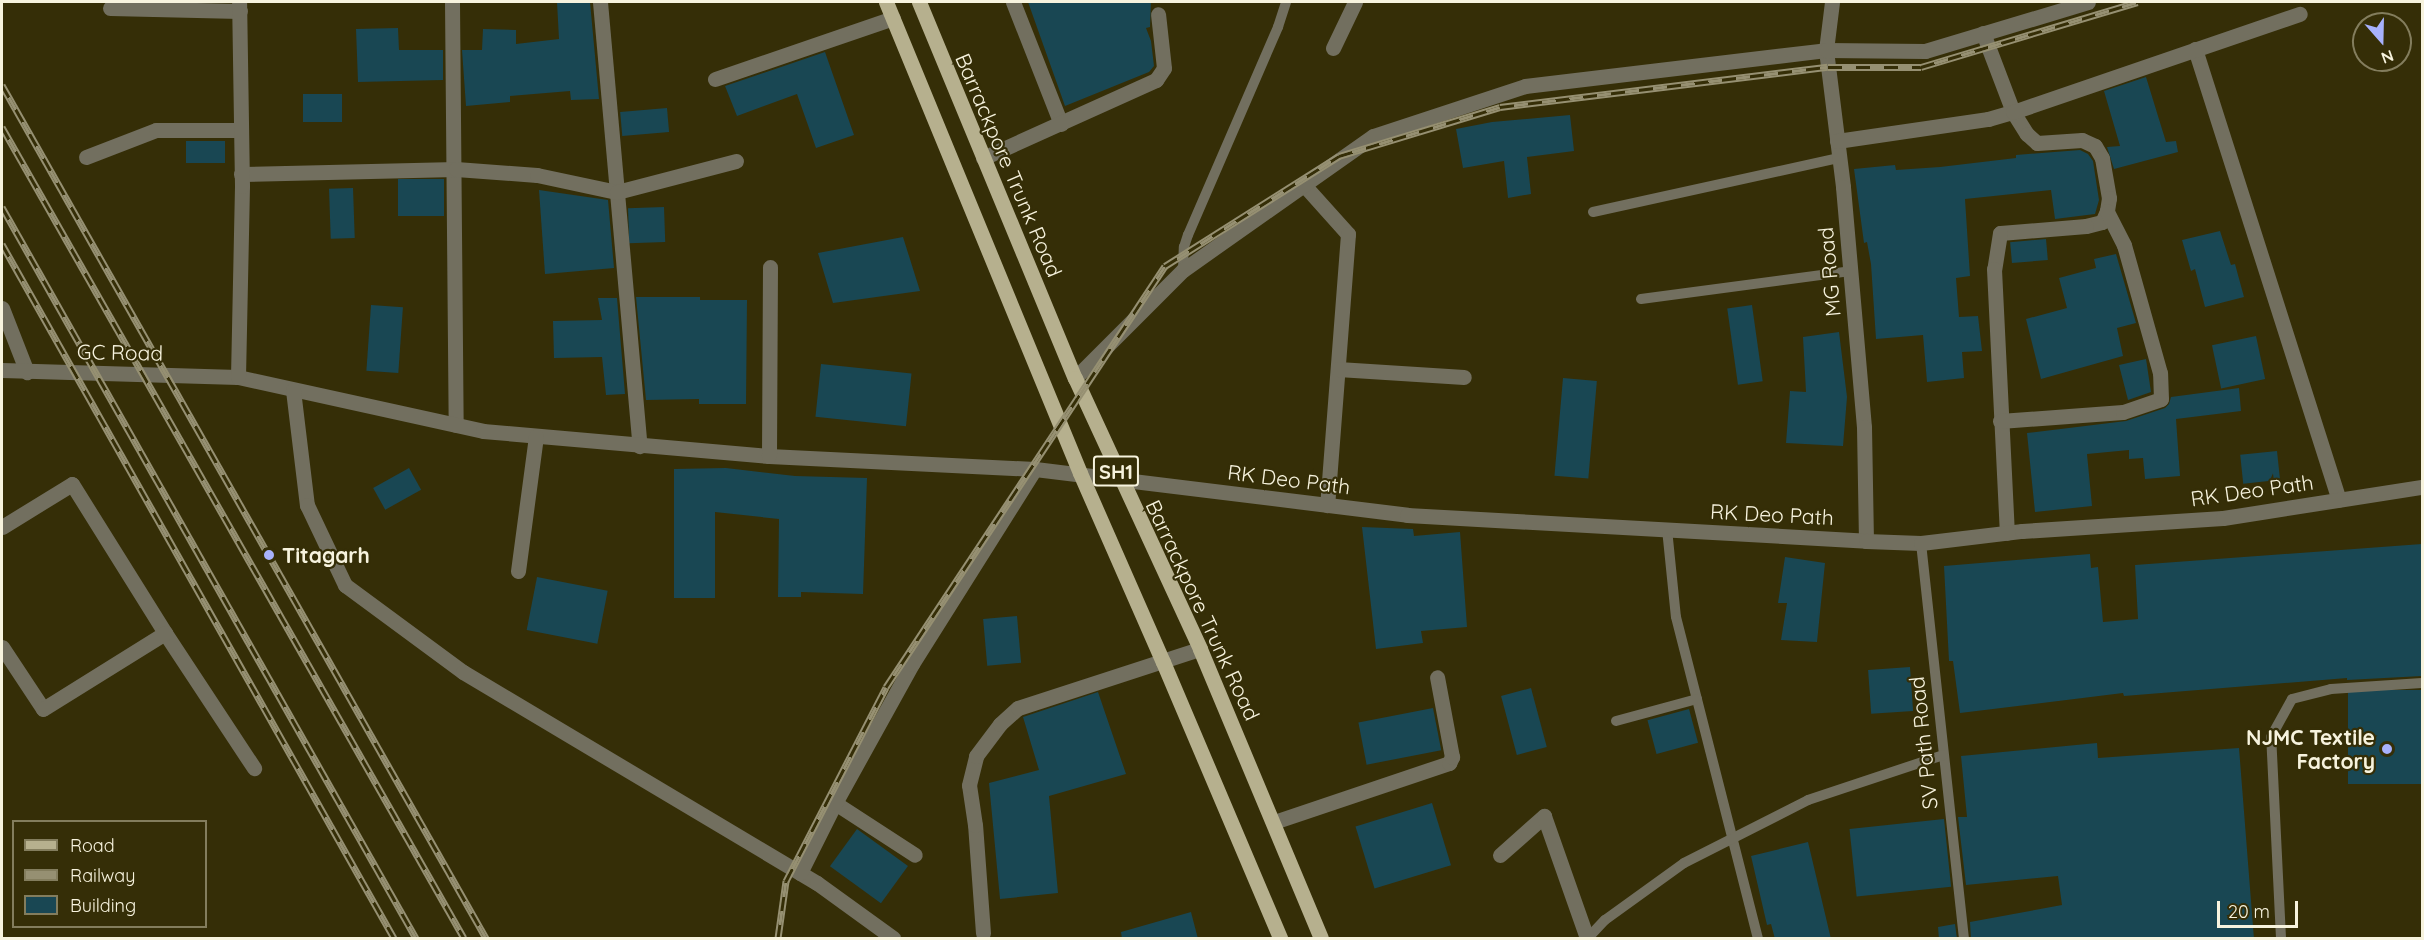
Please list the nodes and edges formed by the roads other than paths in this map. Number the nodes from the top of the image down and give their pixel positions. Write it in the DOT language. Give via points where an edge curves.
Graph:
graph roads {
  1 [pos="452,2"];
  2 [pos="600,2"];
  3 [pos="886,2"];
  4 [pos="918,2"];
  5 [pos="1013,2"];
  6 [pos="1286,2"];
  7 [pos="1355,2"];
  8 [pos="1832,2"];
  9 [pos="2088,2"];
  10 [pos="239,6"];
  11 [pos="110,8"];
  12 [pos="1158,14"];
  13 [pos="2300,14"];
  14 [pos="893,18"];
  15 [pos="1983,33"];
  16 [pos="1332,48"];
  17 [pos="2195,49"];
  18 [pos="1826,50"];
  19 [pos="715,79"];
  20 [pos="2013,112"];
  21 [pos="1061,124"];
  22 [pos="241,130"];
  23 [pos="1837,141"];
  24 [pos="86,157"];
  25 [pos="983,158"];
  26 [pos="1839,158"];
  27 [pos="736,161"];
  28 [pos="456,169"];
  29 [pos="241,174"];
  30 [pos="1304,185"];
  31 [pos="617,192"];
  32 [pos="2107,211"];
  33 [pos="1593,212"];
  34 [pos="770,267"];
  35 [pos="1183,270"];
  36 [pos="1850,271"];
  37 [pos="1641,299"];
  38 [pos="2,308"];
  39 [pos="1338,369"];
  40 [pos="2,370"];
  41 [pos="27,372"];
  42 [pos="238,377"];
  43 [pos="1464,377"];
  44 [pos="1074,378"];
  45 [pos="294,390"];
  46 [pos="2000,421"];
  47 [pos="456,425"];
  48 [pos="536,436"];
  49 [pos="640,446"];
  50 [pos="769,456"];
  51 [pos="1035,469"];
  52 [pos="1080,473"];
  53 [pos="1119,477"];
  54 [pos="2422,487"];
  55 [pos="2338,500"];
  56 [pos="1327,505"];
  57 [pos="2,527"];
  58 [pos="1667,529"];
  59 [pos="2007,533"];
  60 [pos="1866,541"];
  61 [pos="1921,543"];
  62 [pos="518,571"];
  63 [pos="165,633"];
  64 [pos="2,647"];
  65 [pos="1200,649"];
  66 [pos="1164,662"];
  67 [pos="1437,677"];
  68 [pos="2422,683"];
  69 [pos="1697,699"];
  70 [pos="1616,722"];
  71 [pos="1943,755"];
  72 [pos="254,768"];
  73 [pos="835,802"];
  74 [pos="1274,822"];
  75 [pos="1732,838"];
  76 [pos="915,855"];
  77 [pos="1500,855"];
  78 [pos="800,873"];
  79 [pos="983,933"];
  80 [pos="893,939"];
  81 [pos="1280,939"];
  82 [pos="1321,939"];
  83 [pos="1588,939"];
  84 [pos="1758,939"];
  85 [pos="1964,939"];
  86 [pos="2281,939"];
  1 -- 28 [label="street"];
  2 -- 31 [label="street"];
  3 -- 14 [label="main road, SH1"];
  4 -- 25 [label="main road, Barrackpore Trunk Road / SH1"];
  5 -- 21 [label="street"];
  6 -- 35 [label="lane" via="1188,235"];
  7 -- 16 [label="street"];
  8 -- 18 [label="street, MG Road"];
  9 -- 15 [label="street"];
  10 -- 11 [label="street"];
  10 -- 22 [label="street"];
  12 -- 21 [label="street" via="1164,68 1156,80"];
  13 -- 17 [label="street"];
  14 -- 19 [label="street"];
  14 -- 52 [label="main road, SH1"];
  15 -- 18 [label="street" via="1925,51"];
  15 -- 20 [label="street"];
  17 -- 20 [label="street"];
  17 -- 55 [label="street"];
  18 -- 23 [label="street, MG Road"];
  18 -- 30 [label="street" via="1525,86 1372,136"];
  20 -- 23 [label="street"];
  20 -- 32 [label="street" via="2037,143 2082,140 2095,146 2102,158 2109,198"];
  21 -- 25 [label="street"];
  22 -- 24 [label="street" via="156,130"];
  22 -- 29 [label="street"];
  23 -- 26 [label="street, MG Road"];
  25 -- 44 [label="main road, Barrackpore Trunk Road / SH1"];
  26 -- 33 [label="lane"];
  26 -- 36 [label="street, MG Road"];
  27 -- 31 [label="street"];
  28 -- 29 [label="street"];
  28 -- 31 [label="street" via="537,175"];
  28 -- 47 [label="street"];
  29 -- 42 [label="street"];
  30 -- 35 [label="street"];
  30 -- 39 [label="street" via="1348,234"];
  31 -- 49 [label="street"];
  32 -- 46 [label="street" via="2102,222 2086,226 2000,233 1994,269"];
  32 -- 46 [label="street" via="2124,245 2160,373 2161,399 2123,412"];
  34 -- 50 [label="street"];
  35 -- 44 [label="street"];
  36 -- 37 [label="lane"];
  36 -- 60 [label="street, MG Road" via="1864,427"];
  38 -- 41 [label="street"];
  39 -- 43 [label="street"];
  39 -- 56 [label="street"];
  40 -- 41 [label="street, GC Road"];
  41 -- 42 [label="street, GC Road"];
  42 -- 45 [label="street, GC Road"];
  44 -- 53 [label="main road, Barrackpore Trunk Road / SH1"];
  45 -- 47 [label="street, GC Road"];
  45 -- 78 [label="street" via="307,505 345,585 463,672"];
  46 -- 59 [label="street"];
  47 -- 48 [label="street, GC Road"];
  48 -- 49 [label="street, GC Road"];
  48 -- 62 [label="street"];
  49 -- 50 [label="street, RK Deo Path"];
  50 -- 51 [label="street, RK Deo Path"];
  51 -- 52 [label="street, RK Deo Path"];
  51 -- 73 [label="street" via="912,664"];
  52 -- 53 [label="street, RK Deo Path"];
  52 -- 66 [label="main road, SH1"];
  53 -- 56 [label="street, RK Deo Path"];
  53 -- 65 [label="main road, Barrackpore Trunk Road / SH1"];
  54 -- 55 [label="street, RK Deo Path"];
  55 -- 59 [label="street, RK Deo Path" via="2223,518"];
  56 -- 58 [label="street, RK Deo Path" via="1407,515"];
  57 -- 63 [label="street" via="72,484"];
  58 -- 60 [label="street, RK Deo Path"];
  58 -- 69 [label="lane" via="1676,617"];
  59 -- 61 [label="street, RK Deo Path"];
  60 -- 61 [label="street, RK Deo Path"];
  61 -- 71 [label="lane, SV Path Road"];
  63 -- 64 [label="street" via="43,709"];
  63 -- 72 [label="street"];
  65 -- 66 [label="street"];
  65 -- 74 [label="main road, Barrackpore Trunk Road / SH1"];
  66 -- 79 [label="street" via="1018,708 1000,724 976,756 969,785"];
  66 -- 81 [label="main road, SH1"];
  67 -- 74 [label="street" via="1452,757 1449,763"];
  68 -- 86 [label="lane" via="2331,689 2292,699 2271,737"];
  69 -- 70 [label="lane"];
  69 -- 75 [label="lane"];
  71 -- 75 [label="lane" via="1808,800"];
  71 -- 85 [label="lane, SV Path Road"];
  73 -- 76 [label="street"];
  73 -- 78 [label="street"];
  74 -- 82 [label="main road, Barrackpore Trunk Road / SH1"];
  75 -- 83 [label="lane" via="1684,863 1605,920"];
  75 -- 84 [label="lane"];
  77 -- 83 [label="street" via="1544,816"];
  78 -- 80 [label="street"];
}
